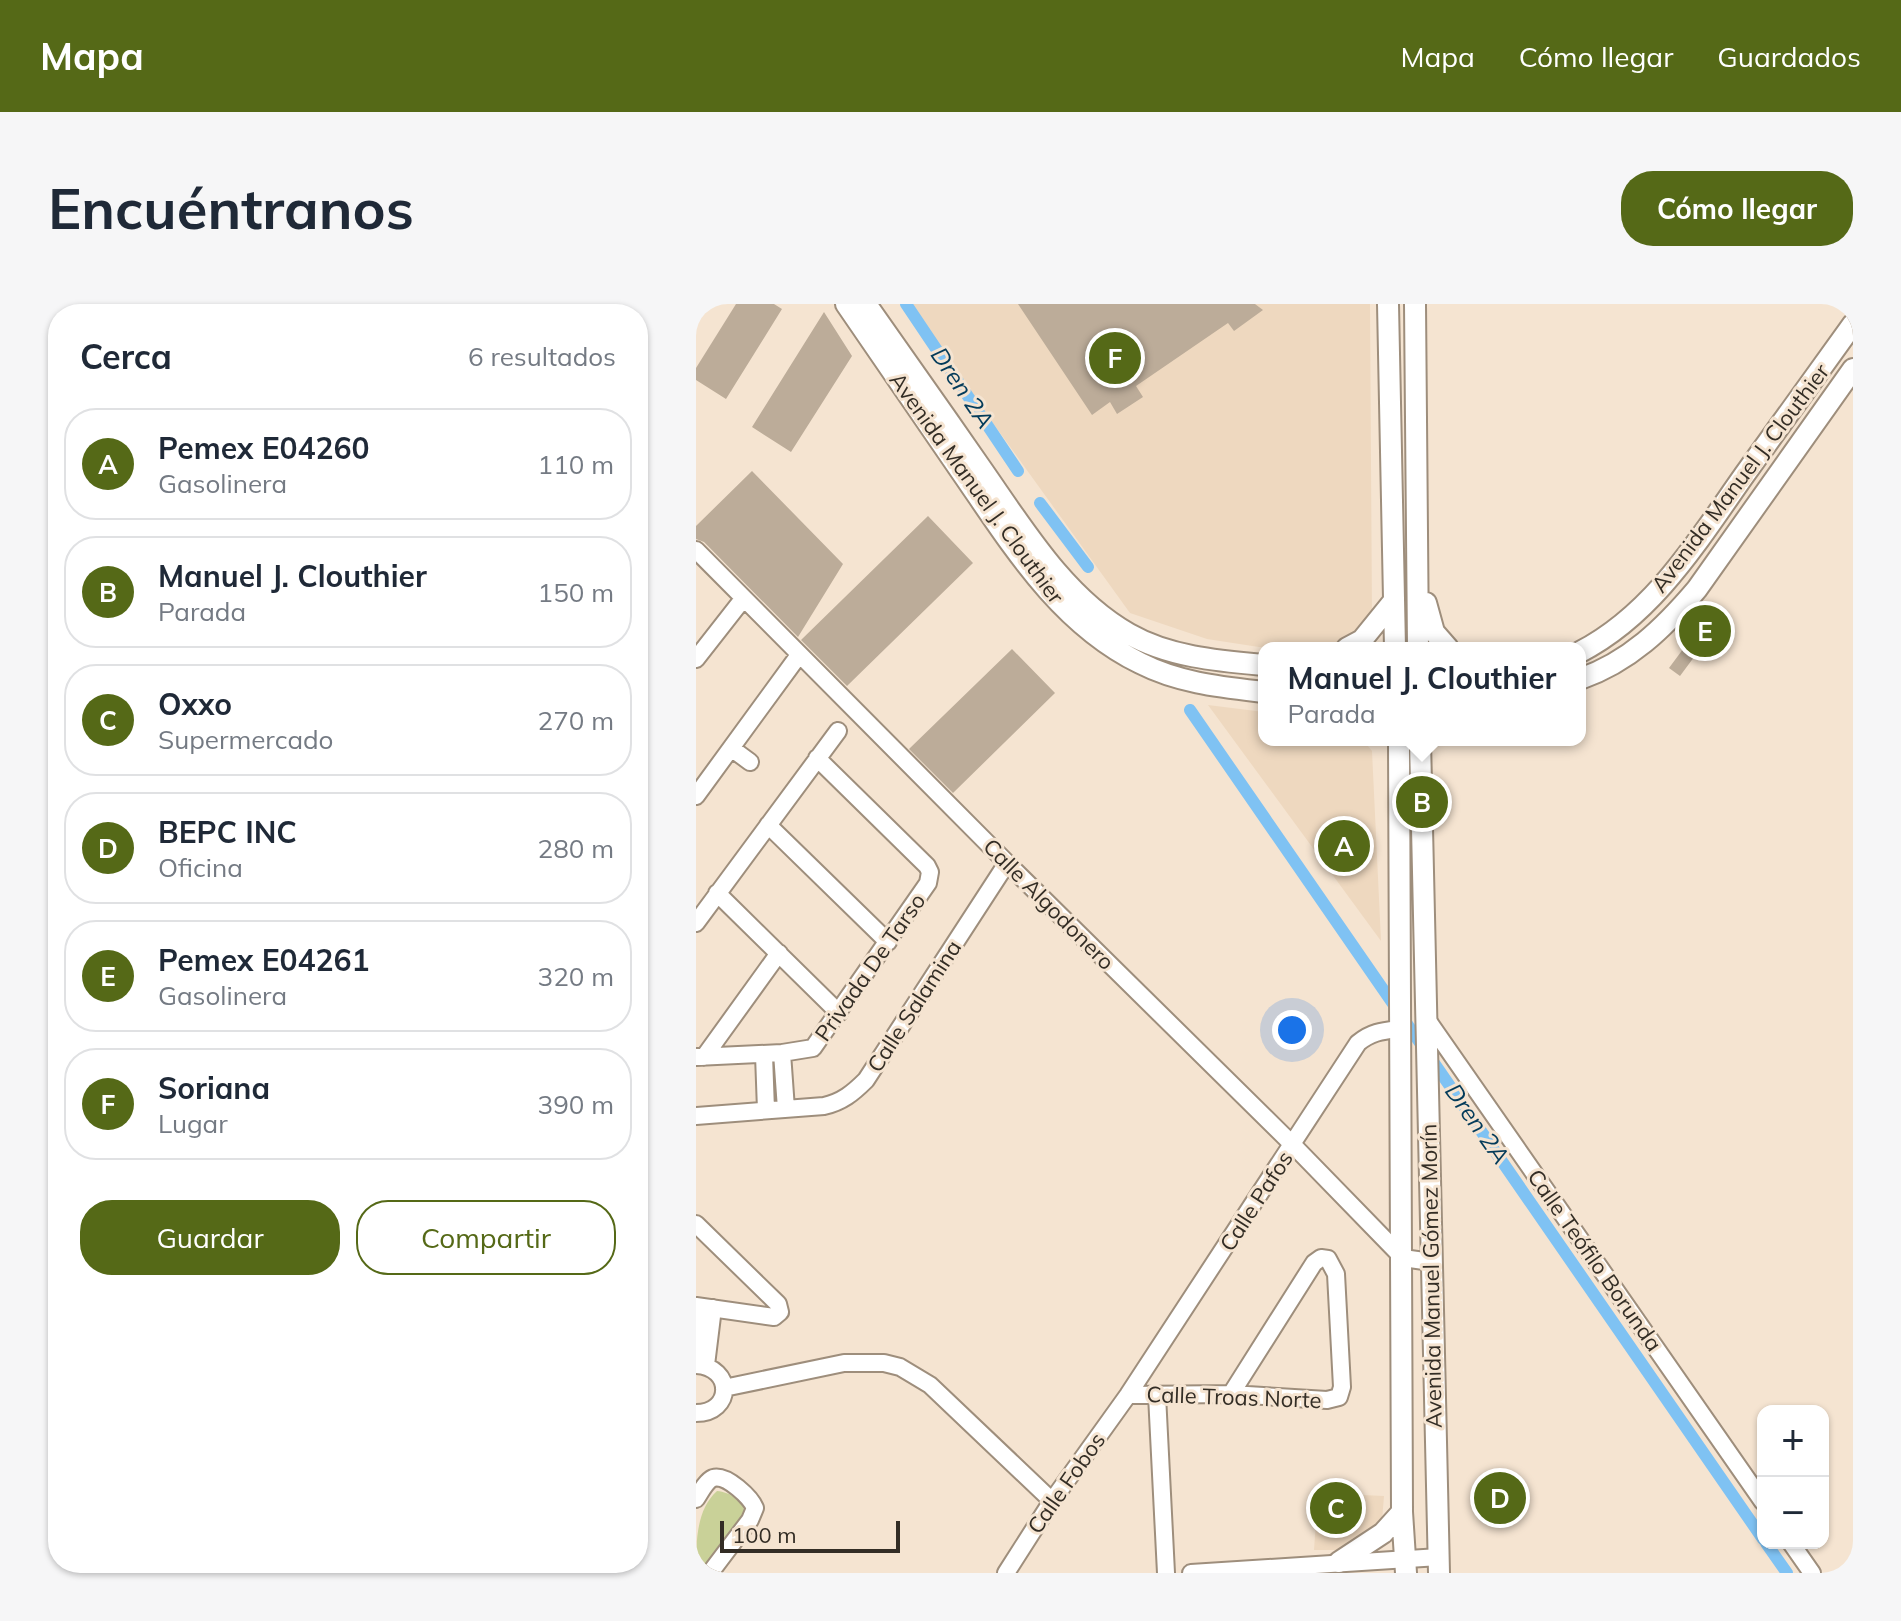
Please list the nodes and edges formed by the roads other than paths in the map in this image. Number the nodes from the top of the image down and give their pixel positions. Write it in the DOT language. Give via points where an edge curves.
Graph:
graph roads {
  1 [pos="846,304"];
  2 [pos="866,304"];
  3 [pos="1388,304"];
  4 [pos="1415,304"];
  5 [pos="1853,324"];
  6 [pos="1853,369"];
  7 [pos="696,550"];
  8 [pos="1419,574"];
  9 [pos="743,599"];
  10 [pos="1392,603"];
  11 [pos="1358,642"];
  12 [pos="1395,642"];
  13 [pos="1418,642"];
  14 [pos="1443,642"];
  15 [pos="1586,649"];
  16 [pos="799,655"];
  17 [pos="696,659"];
  18 [pos="1258,664"];
  19 [pos="1586,677"];
  20 [pos="1258,691"];
  21 [pos="838,731"];
  22 [pos="1397,746"];
  23 [pos="1420,746"];
  24 [pos="1430,746"];
  25 [pos="731,748"];
  26 [pos="817,758"];
  27 [pos="750,762"];
  28 [pos="1421,767"];
  29 [pos="696,796"];
  30 [pos="768,825"];
  31 [pos="1007,863"];
  32 [pos="717,893"];
  33 [pos="696,923"];
  34 [pos="888,942"];
  35 [pos="779,953"];
  36 [pos="839,1013"];
  37 [pos="1426,1017"];
  38 [pos="1400,1023"];
  39 [pos="782,1053"];
  40 [pos="764,1055"];
  41 [pos="700,1057"];
  42 [pos="786,1109"];
  43 [pos="766,1110"];
  44 [pos="696,1116"];
  45 [pos="1293,1145"];
  46 [pos="696,1224"];
  47 [pos="1403,1258"];
  48 [pos="1431,1262"];
  49 [pos="703,1307"];
  50 [pos="699,1365"];
  51 [pos="724,1388"];
  52 [pos="1231,1394"];
  53 [pos="1128,1395"];
  54 [pos="1157,1395"];
  55 [pos="696,1413"];
  56 [pos="1757,1493"];
  57 [pos="696,1499"];
  58 [pos="1052,1501"];
  59 [pos="1402,1512"];
  60 [pos="1795,1549"];
  61 [pos="1439,1565"];
  62 [pos="1333,1566"];
  63 [pos="1405,1566"];
  64 [pos="710,1573"];
  65 [pos="1006,1573"];
  66 [pos="1166,1573"];
  67 [pos="1191,1573"];
  68 [pos="1812,1573"];
  1 -- 20 [label="main road, Avenida Manuel J. Clouthier" via="1040,581 1081,625 1119,652 1169,675 1205,686"];
  2 -- 18 [label="main road, Avenida Manuel J. Clouthier" via="1062,580 1085,603 1152,645"];
  3 -- 10 [label="main road"];
  4 -- 8 [label="main road"];
  5 -- 15 [label="main road, Avenida Manuel J. Clouthier" via="1675,569 1631,618"];
  6 -- 19 [label="main road, Avenida Manuel J. Clouthier" via="1668,623 1645,644"];
  7 -- 9 [label="street, Calle Algodonero"];
  8 -- 13 [label="main road"];
  8 -- 14 [label="main road" via="1434,632"];
  9 -- 16 [label="street, Calle Algodonero"];
  9 -- 17 [label="street"];
  10 -- 11 [label="main road"];
  10 -- 12 [label="main road"];
  16 -- 25 [label="street"];
  16 -- 31 [label="street, Calle Algodonero"];
  21 -- 26 [label="street"];
  22 -- 38 [label="main road, Avenida Manuel Gómez Morín"];
  23 -- 28 [label="main road, Avenida Manuel Gómez Morín"];
  24 -- 28 [label="main road"];
  25 -- 27 [label="street"];
  25 -- 29 [label="street"];
  26 -- 30 [label="street"];
  26 -- 34 [label="street, Privada De Tarso" via="930,872"];
  28 -- 37 [label="main road, Avenida Manuel Gómez Morín"];
  30 -- 32 [label="street"];
  30 -- 34 [label="street"];
  31 -- 42 [label="street, Calle Salamina" via="866,1080 838,1103"];
  31 -- 45 [label="street, Calle Algodonero"];
  32 -- 33 [label="street"];
  32 -- 35 [label="street"];
  34 -- 36 [label="street, Privada De Tarso"];
  35 -- 36 [label="street"];
  35 -- 41 [label="street"];
  36 -- 39 [label="street, Privada De Tarso" via="813,1048"];
  37 -- 48 [label="main road, Avenida Manuel Gómez Morín"];
  37 -- 56 [label="street, Calle Teófilo Borunda"];
  38 -- 45 [label="street, Calle Pafos" via="1358,1043"];
  38 -- 47 [label="main road, Avenida Manuel Gómez Morín"];
  39 -- 40 [label="street, Privada De Tarso"];
  39 -- 42 [label="street"];
  40 -- 41 [label="street, Privada De Tarso"];
  40 -- 43 [label="street"];
  42 -- 43 [label="street, Calle Salamina"];
  43 -- 44 [label="street, Calle Salamina"];
  45 -- 47 [label="street, Calle Algodonero"];
  45 -- 53 [label="street, Calle Pafos"];
  46 -- 49 [label="street" via="780,1308 774,1317"];
  47 -- 48 [label="street"];
  47 -- 59 [label="main road, Avenida Manuel Gómez Morín"];
  48 -- 61 [label="main road, Avenida Manuel Gómez Morín"];
  49 -- 50 [label="street"];
  50 -- 51 [label="street" via="718,1372"];
  51 -- 55 [label="street" via="717,1406"];
  51 -- 58 [label="street" via="844,1363 900,1367 930,1385"];
  52 -- 52 [label="street, Calle Troas Norte" via="1339,1397 1336,1274 1328,1259 1321,1258 1307,1273"];
  52 -- 54 [label="street, Calle Troas Norte"];
  53 -- 54 [label="street, Calle Troas Norte"];
  53 -- 58 [label="street, Calle Fobos"];
  54 -- 66 [label="street"];
  57 -- 64 [label="street" via="710,1480 718,1478 755,1508"];
  58 -- 65 [label="street, Calle Fobos"];
  59 -- 62 [label="main road" via="1383,1533"];
  59 -- 63 [label="main road, Avenida Manuel Gómez Morín"];
  60 -- 68 [label="street"];
  61 -- 63 [label="street"];
  62 -- 63 [label="street"];
  62 -- 67 [label="street"];
}
